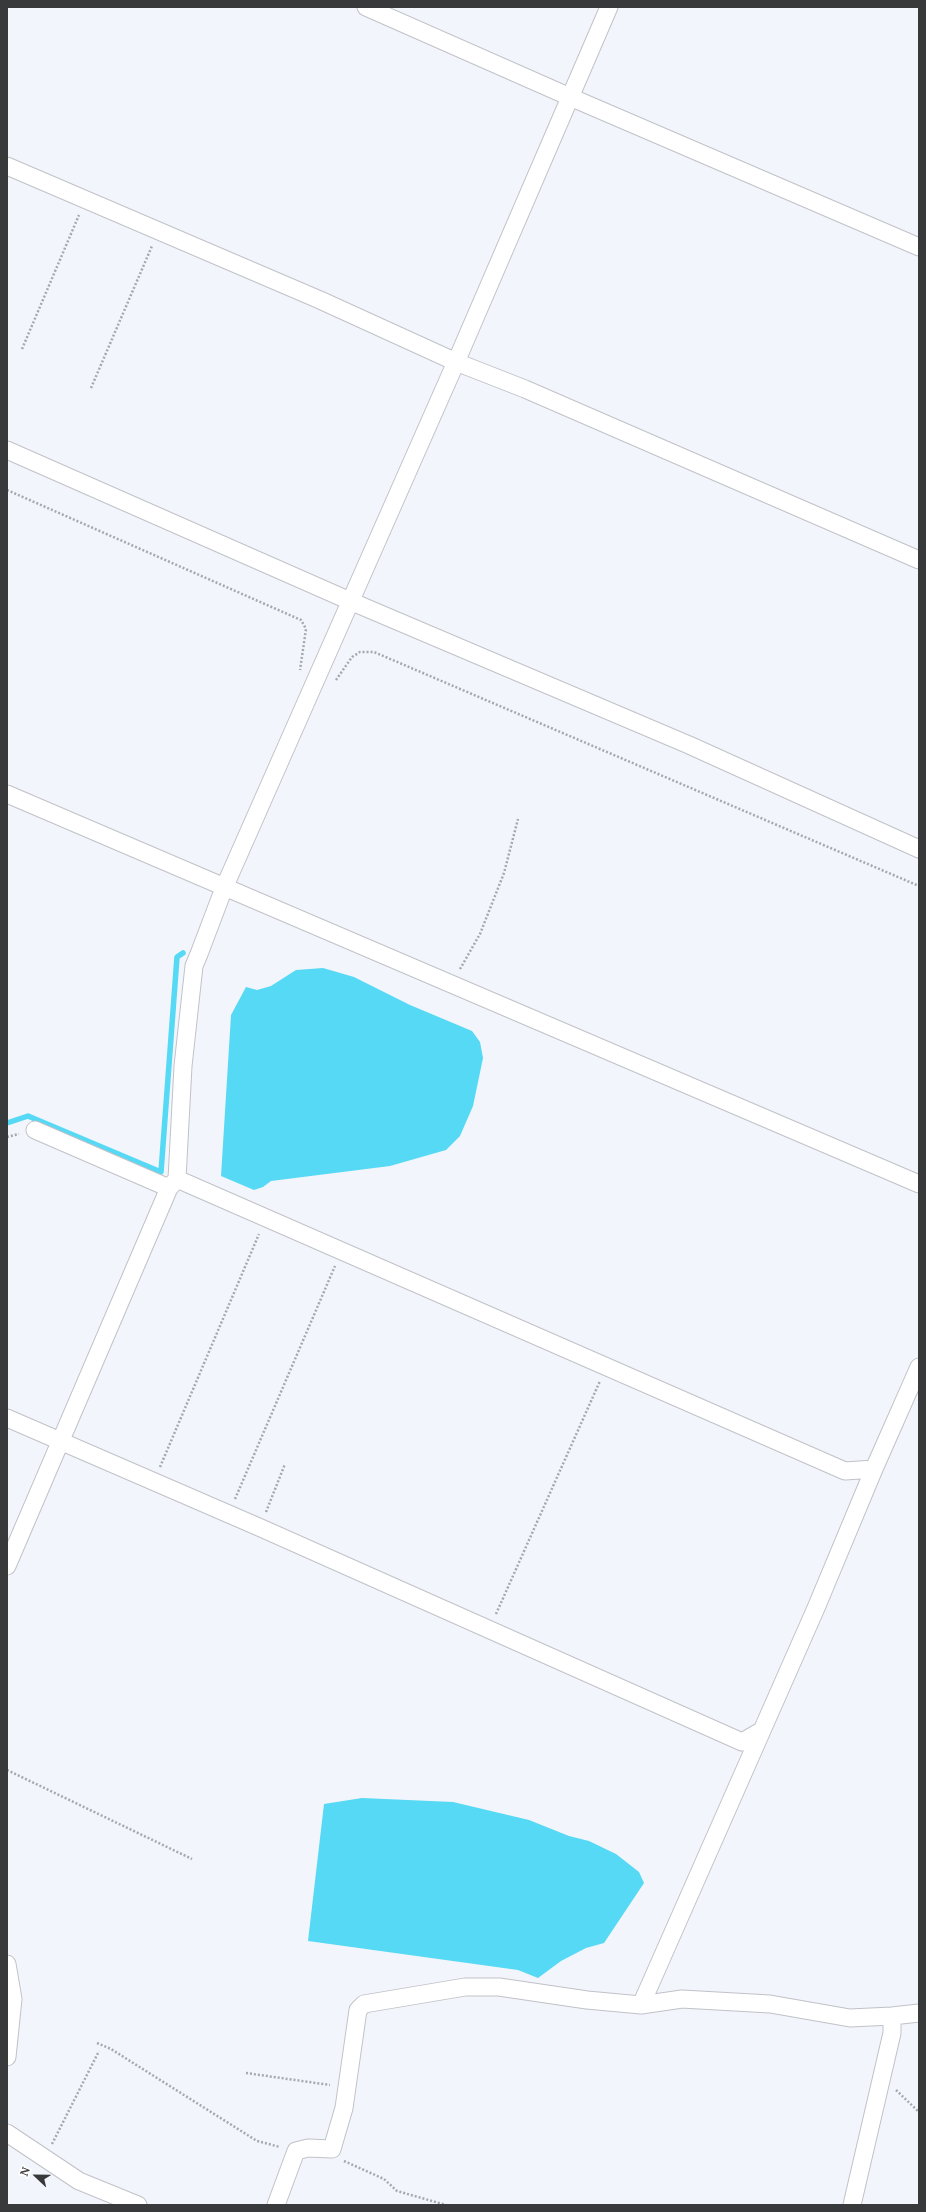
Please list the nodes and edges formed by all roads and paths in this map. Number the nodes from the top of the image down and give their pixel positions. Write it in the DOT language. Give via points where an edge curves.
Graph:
graph roads {
  1 [pos="366,7"];
  2 [pos="609,7"];
  3 [pos="570,97"];
  4 [pos="7,166"];
  5 [pos="85,199"];
  6 [pos="159,231"];
  7 [pos="919,247"];
  8 [pos="22,349"];
  9 [pos="456,362"];
  10 [pos="91,388"];
  11 [pos="7,450"];
  12 [pos="7,490"];
  13 [pos="919,560"];
  14 [pos="350,601"];
  15 [pos="298,677"];
  16 [pos="331,686"];
  17 [pos="7,794"];
  18 [pos="518,819"];
  19 [pos="919,849"];
  20 [pos="919,886"];
  21 [pos="224,888"];
  22 [pos="448,984"];
  23 [pos="35,1130"];
  24 [pos="173,1184"];
  25 [pos="919,1184"];
  26 [pos="266,1217"];
  27 [pos="341,1251"];
  28 [pos="606,1366"];
  29 [pos="919,1367"];
  30 [pos="7,1418"];
  31 [pos="61,1441"];
  32 [pos="285,1464"];
  33 [pos="874,1469"];
  34 [pos="153,1482"];
  35 [pos="229,1514"];
  36 [pos="261,1528"];
  37 [pos="7,1566"];
  38 [pos="490,1630"];
  39 [pos="761,1731"];
  40 [pos="7,1770"];
  41 [pos="192,1859"];
  42 [pos="7,1964"];
  43 [pos="641,2005"];
  44 [pos="919,2013"];
  45 [pos="892,2016"];
  46 [pos="97,2043"];
  47 [pos="99,2051"];
  48 [pos="7,2057"];
  49 [pos="246,2073"];
  50 [pos="881,2081"];
  51 [pos="347,2088"];
  52 [pos="919,2112"];
  53 [pos="7,2133"];
  54 [pos="332,2149"];
  55 [pos="296,2151"];
  56 [pos="43,2157"];
  57 [pos="138,2205"];
  58 [pos="276,2205"];
  59 [pos="446,2205"];
  60 [pos="852,2205"];
  1 -- 3 [label="street"];
  2 -- 3 [label="street"];
  3 -- 7 [label="street"];
  3 -- 9 [label="street"];
  4 -- 5 [label="street"];
  5 -- 6 [label="street"];
  5 -- 8 [label="path"];
  6 -- 9 [label="street"];
  6 -- 10 [label="path"];
  9 -- 13 [label="street" via="533,392"];
  9 -- 14 [label="street"];
  11 -- 14 [label="street"];
  12 -- 15 [label="path" via="301,620 306,629"];
  14 -- 19 [label="street" via="689,745"];
  14 -- 21 [label="street"];
  16 -- 20 [label="path" via="352,657 360,652 374,652"];
  17 -- 21 [label="street"];
  18 -- 22 [label="path" via="504,874 480,934 469,956"];
  21 -- 22 [label="street"];
  21 -- 24 [label="street" via="194,966"];
  22 -- 25 [label="street"];
  23 -- 24 [label="street"];
  24 -- 26 [label="street"];
  24 -- 31 [label="street"];
  26 -- 27 [label="street"];
  26 -- 34 [label="path"];
  27 -- 28 [label="street"];
  27 -- 35 [label="path"];
  28 -- 33 [label="street" via="845,1471"];
  28 -- 38 [label="path"];
  29 -- 33 [label="street"];
  30 -- 31 [label="street"];
  31 -- 34 [label="street"];
  31 -- 37 [label="street"];
  32 -- 36 [label="path"];
  33 -- 39 [label="street"];
  34 -- 35 [label="street"];
  35 -- 36 [label="street"];
  36 -- 38 [label="street"];
  38 -- 39 [label="street" via="742,1742"];
  39 -- 43 [label="street"];
  40 -- 41 [label="path"];
  42 -- 48 [label="street" via="13,1999"];
  43 -- 45 [label="street" via="682,1999 770,2004 850,2018"];
  43 -- 51 [label="street" via="499,1987 465,1987 364,2004 358,2010"];
  44 -- 45 [label="street"];
  45 -- 50 [label="street" via="892,2033"];
  46 -- 55 [label="path" via="111,2049 258,2140"];
  47 -- 56 [label="path"];
  49 -- 51 [label="path"];
  50 -- 52 [label="path" via="894,2089"];
  50 -- 60 [label="street"];
  51 -- 54 [label="street"];
  53 -- 56 [label="street"];
  54 -- 55 [label="street" via="308,2148"];
  54 -- 59 [label="path" via="337,2158 384,2179 397,2191"];
  55 -- 58 [label="street"];
  56 -- 57 [label="street" via="79,2181"];
}
